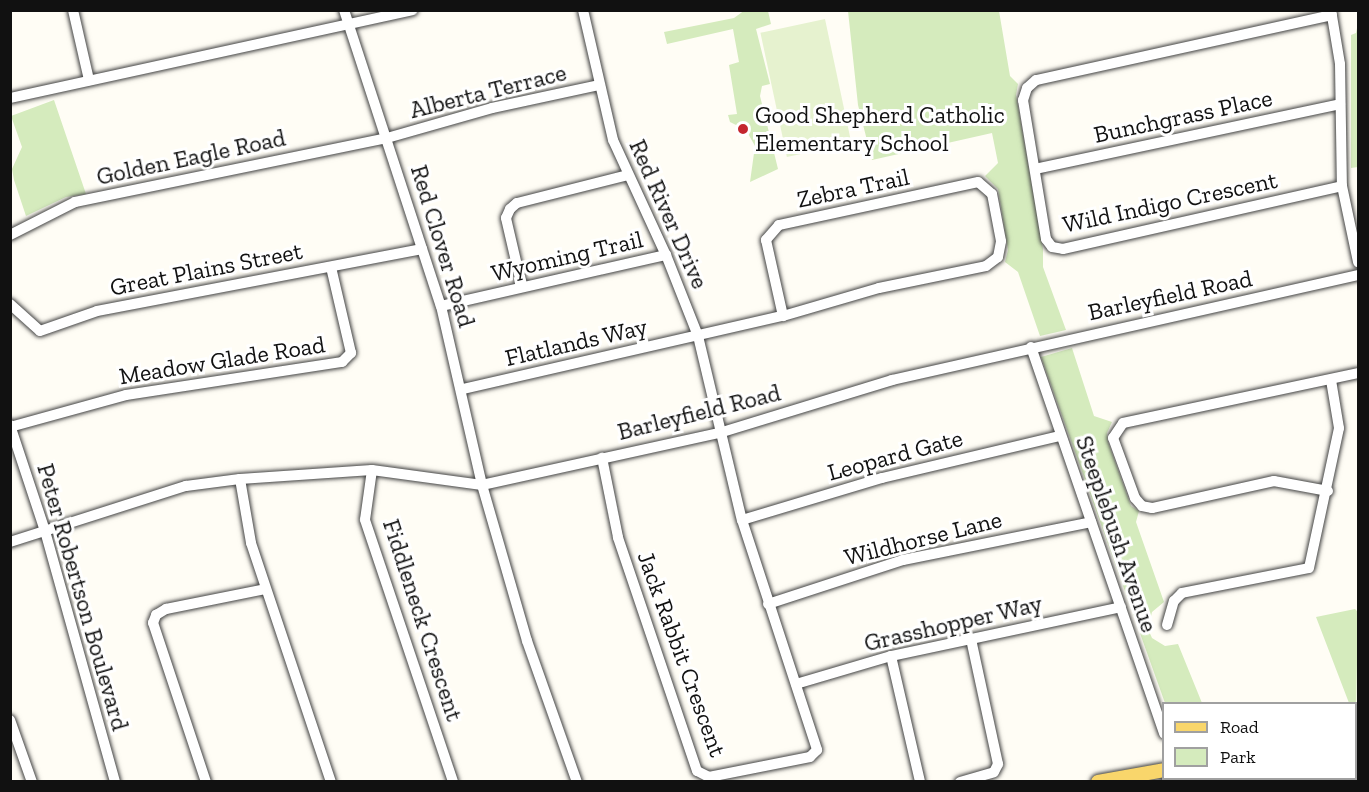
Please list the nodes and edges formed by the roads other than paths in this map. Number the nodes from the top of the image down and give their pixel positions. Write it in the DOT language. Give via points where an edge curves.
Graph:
graph roads {
  1 [pos="73,10"];
  2 [pos="344,10"];
  3 [pos="412,10"];
  4 [pos="583,10"];
  5 [pos="1331,13"];
  6 [pos="347,24"];
  7 [pos="89,80"];
  8 [pos="599,85"];
  9 [pos="10,98"];
  10 [pos="1340,104"];
  11 [pos="387,138"];
  12 [pos="1035,169"];
  13 [pos="628,175"];
  14 [pos="1342,186"];
  15 [pos="10,235"];
  16 [pos="422,249"];
  17 [pos="666,255"];
  18 [pos="1359,262"];
  19 [pos="332,267"];
  20 [pos="1359,275"];
  21 [pos="522,287"];
  22 [pos="10,304"];
  23 [pos="441,306"];
  24 [pos="783,316"];
  25 [pos="698,336"];
  26 [pos="1031,347"];
  27 [pos="1359,373"];
  28 [pos="1331,380"];
  29 [pos="463,389"];
  30 [pos="11,426"];
  31 [pos="719,433"];
  32 [pos="1060,436"];
  33 [pos="602,458"];
  34 [pos="372,470"];
  35 [pos="240,479"];
  36 [pos="482,485"];
  37 [pos="1328,491"];
  38 [pos="742,520"];
  39 [pos="1091,522"];
  40 [pos="45,531"];
  41 [pos="10,542"];
  42 [pos="265,589"];
  43 [pos="768,604"];
  44 [pos="1121,607"];
  45 [pos="1167,625"];
  46 [pos="971,639"];
  47 [pos="891,656"];
  48 [pos="796,684"];
  49 [pos="10,720"];
  50 [pos="1162,728"];
  51 [pos="1162,770"];
  52 [pos="32,782"];
  53 [pos="116,782"];
  54 [pos="206,782"];
  55 [pos="330,782"];
  56 [pos="453,782"];
  57 [pos="577,782"];
  58 [pos="920,782"];
  59 [pos="960,782"];
  60 [pos="1098,782"];
  1 -- 7 [label="street"];
  2 -- 6 [label="street, Red Clover Road"];
  3 -- 6 [label="street"];
  4 -- 8 [label="street, Red River Drive"];
  5 -- 10 [label="street" via="1340,64"];
  5 -- 12 [label="street, Wild Indigo Crescent" via="1036,80 1027,88 1023,100"];
  6 -- 7 [label="street"];
  6 -- 11 [label="street, Red Clover Road"];
  7 -- 9 [label="street"];
  8 -- 11 [label="street, Alberta Terrace" via="492,108"];
  8 -- 13 [label="street, Red River Drive" via="613,140"];
  10 -- 12 [label="street, Bunchgrass Place"];
  10 -- 14 [label="street"];
  11 -- 15 [label="street, Golden Eagle Road" via="75,202"];
  11 -- 16 [label="street, Red Clover Road"];
  12 -- 14 [label="street, Wild Indigo Crescent" via="1046,239 1052,247 1063,249"];
  13 -- 17 [label="street, Red River Drive"];
  13 -- 21 [label="street" via="517,203 510,209 506,218"];
  14 -- 18 [label="street"];
  16 -- 19 [label="street, Great Plains Street"];
  16 -- 23 [label="street, Red Clover Road"];
  17 -- 21 [label="street, Wyoming Trail"];
  17 -- 25 [label="street, Red River Drive"];
  19 -- 22 [label="street, Great Plains Street" via="97,311 40,331"];
  19 -- 30 [label="street, Meadow Glade Road" via="351,353 342,362 126,395"];
  20 -- 26 [label="street, Barleyfield Road"];
  21 -- 23 [label="street, Wyoming Trail"];
  23 -- 29 [label="street, Red Clover Road"];
  24 -- 24 [label="street, Zebra Trail" via="879,288 986,266 998,256 1001,241 992,194 978,182 779,225 766,240"];
  24 -- 25 [label="street, Zebra Trail"];
  25 -- 29 [label="street, Flatlands Way"];
  25 -- 31 [label="street, Red River Drive"];
  26 -- 31 [label="street, Barleyfield Road" via="892,380"];
  26 -- 32 [label="street, Steeplebush Avenue"];
  27 -- 28 [label="street"];
  28 -- 37 [label="street" via="1339,428"];
  28 -- 37 [label="street" via="1123,423 1113,438 1135,498 1142,506 1152,508 1274,481"];
  29 -- 36 [label="street, Red Clover Road"];
  30 -- 40 [label="street, Peter Robertson Boulevard"];
  31 -- 33 [label="street, Barleyfield Road"];
  31 -- 38 [label="street, Jack Rabbit Crescent"];
  32 -- 38 [label="street, Leopard Gate" via="882,478"];
  32 -- 39 [label="street, Steeplebush Avenue"];
  33 -- 36 [label="street, Barleyfield Road"];
  33 -- 48 [label="street, Jack Rabbit Crescent" via="618,537 697,771 708,777 810,757 817,750"];
  34 -- 35 [label="street, Barleyfield Road"];
  34 -- 36 [label="street, Barleyfield Road"];
  34 -- 56 [label="street, Fiddleneck Crescent" via="365,520"];
  35 -- 40 [label="street, Barleyfield Road" via="186,486"];
  35 -- 42 [label="street" via="251,543"];
  36 -- 57 [label="street" via="527,640"];
  37 -- 45 [label="street" via="1309,568 1182,593 1174,601"];
  38 -- 43 [label="street, Jack Rabbit Crescent"];
  39 -- 43 [label="street, Wildhorse Lane" via="903,560"];
  39 -- 44 [label="street, Steeplebush Avenue"];
  40 -- 41 [label="street, Barleyfield Road"];
  40 -- 53 [label="street, Peter Robertson Boulevard"];
  42 -- 54 [label="street" via="166,609 156,615 153,623"];
  42 -- 55 [label="street"];
  43 -- 48 [label="street, Jack Rabbit Crescent"];
  44 -- 46 [label="street, Grasshopper Way"];
  44 -- 50 [label="street, Steeplebush Avenue"];
  46 -- 47 [label="street, Grasshopper Way"];
  46 -- 59 [label="street" via="998,764 994,772"];
  47 -- 48 [label="street, Grasshopper Way"];
  47 -- 58 [label="street"];
  49 -- 52 [label="street"];
  51 -- 60 [label="main road"];
}
